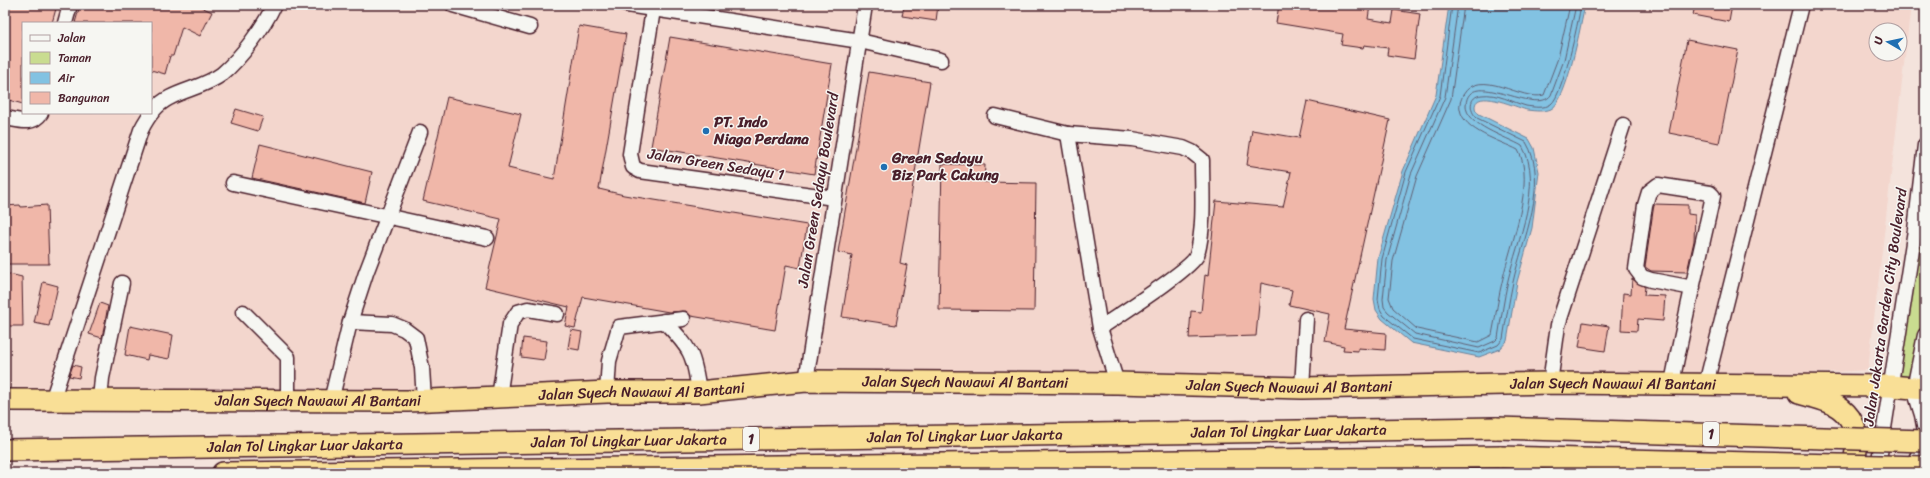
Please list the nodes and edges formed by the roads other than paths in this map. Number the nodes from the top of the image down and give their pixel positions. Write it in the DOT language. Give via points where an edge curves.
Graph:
graph roads {
  1 [pos="70,5"];
  2 [pos="274,5"];
  3 [pos="453,5"];
  4 [pos="627,5"];
  5 [pos="865,5"];
  6 [pos="1801,5"];
  7 [pos="653,10"];
  8 [pos="65,22"];
  9 [pos="530,27"];
  10 [pos="860,42"];
  11 [pos="941,60"];
  12 [pos="152,113"];
  13 [pos="40,114"];
  14 [pos="150,114"];
  15 [pos="995,116"];
  16 [pos="5,118"];
  17 [pos="1623,125"];
  18 [pos="420,132"];
  19 [pos="1068,134"];
  20 [pos="1925,145"];
  21 [pos="233,183"];
  22 [pos="834,198"];
  23 [pos="388,215"];
  24 [pos="488,238"];
  25 [pos="122,283"];
  26 [pos="1693,288"];
  27 [pos="243,312"];
  28 [pos="557,314"];
  29 [pos="683,319"];
  30 [pos="1306,319"];
  31 [pos="350,322"];
  32 [pos="664,322"];
  33 [pos="1100,328"];
  34 [pos="1925,335"];
  35 [pos="806,381"];
  36 [pos="1117,383"];
  37 [pos="1550,383"];
  38 [pos="1672,383"];
  39 [pos="1706,384"];
  40 [pos="1768,385"];
  41 [pos="1890,386"];
  42 [pos="1302,388"];
  43 [pos="1919,389"];
  44 [pos="607,392"];
  45 [pos="699,392"];
  46 [pos="499,397"];
  47 [pos="5,400"];
  48 [pos="100,400"];
  49 [pos="424,400"];
  50 [pos="52,401"];
  51 [pos="288,401"];
  52 [pos="332,401"];
  53 [pos="1925,432"];
  54 [pos="1925,441"];
  55 [pos="5,450"];
  56 [pos="1925,467"];
  57 [pos="223,473"];
  58 [pos="1851,473"];
  59 [pos="1877,473"];
  60 [pos="1907,473"];
  1 -- 8 [label="street"];
  2 -- 12 [label="street" via="247,47 221,74 192,90 169,98"];
  3 -- 9 [label="street"];
  4 -- 7 [label="street"];
  5 -- 10 [label="street, Jalan Green Sedayu Boulevard"];
  6 -- 39 [label="street"];
  7 -- 10 [label="street"];
  7 -- 22 [label="street, Jalan Green Sedayu 1" via="630,154 633,167 640,171"];
  10 -- 11 [label="street"];
  10 -- 22 [label="street, Jalan Green Sedayu Boulevard"];
  13 -- 16 [label="street" via="30,122"];
  14 -- 50 [label="street" via="140,130"];
  15 -- 19 [label="street"];
  17 -- 37 [label="street" via="1558,325"];
  18 -- 23 [label="street"];
  19 -- 33 [label="street"];
  19 -- 33 [label="street" via="1132,139 1183,148 1202,160 1201,224 1197,257 1174,278"];
  20 -- 41 [label="street, Jalan Jakarta Garden City Boulevard" via="1915,230"];
  21 -- 23 [label="street"];
  22 -- 35 [label="street, Jalan Green Sedayu Boulevard"];
  23 -- 24 [label="street"];
  23 -- 31 [label="street"];
  25 -- 48 [label="street" via="102,378"];
  26 -- 26 [label="street" via="1713,196 1710,193 1658,185 1649,192 1645,205 1636,269 1642,277"];
  26 -- 38 [label="street"];
  27 -- 51 [label="street" via="288,357"];
  28 -- 46 [label="street" via="528,309 518,312 510,324"];
  29 -- 32 [label="street"];
  30 -- 42 [label="street"];
  31 -- 49 [label="street" via="392,324 416,338 422,368"];
  31 -- 52 [label="street"];
  32 -- 44 [label="street" via="619,327 609,361"];
  32 -- 45 [label="street" via="685,342 695,362"];
  33 -- 36 [label="street"];
  34 -- 43 [label="street"];
  35 -- 36 [label="highway, Jalan Syech Nawawi Al Bantani"];
  35 -- 45 [label="highway, Jalan Syech Nawawi Al Bantani"];
  36 -- 42 [label="highway, Jalan Syech Nawawi Al Bantani"];
  37 -- 38 [label="highway, Jalan Syech Nawawi Al Bantani"];
  37 -- 42 [label="highway, Jalan Syech Nawawi Al Bantani"];
  38 -- 39 [label="highway, Jalan Syech Nawawi Al Bantani"];
  39 -- 40 [label="highway, Jalan Syech Nawawi Al Bantani"];
  40 -- 41 [label="highway, Jalan Syech Nawawi Al Bantani"];
  40 -- 58 [label="highway" via="1828,402 1840,408 1850,418 1858,442"];
  41 -- 43 [label="highway, Jalan Syech Nawawi Al Bantani"];
  41 -- 59 [label="street, Jalan Jakarta Garden City Boulevard"];
  43 -- 53 [label="street"];
  44 -- 45 [label="highway, Jalan Syech Nawawi Al Bantani"];
  44 -- 46 [label="highway, Jalan Syech Nawawi Al Bantani"];
  46 -- 49 [label="highway, Jalan Syech Nawawi Al Bantani"];
  47 -- 50 [label="highway, Jalan Syech Nawawi Al Bantani"];
  48 -- 50 [label="highway, Jalan Syech Nawawi Al Bantani"];
  48 -- 51 [label="highway, Jalan Syech Nawawi Al Bantani"];
  49 -- 52 [label="highway, Jalan Syech Nawawi Al Bantani"];
  51 -- 52 [label="highway, Jalan Syech Nawawi Al Bantani"];
  53 -- 60 [label="street" via="1922,449"];
  54 -- 55 [label="highway, Jalan Tol Lingkar Luar Jakarta / 1, bridge" via="1497,428"];
  56 -- 57 [label="highway, Jalan Tol Lingkar Luar Jakarta / 1, bridge" via="1501,457"];
}
